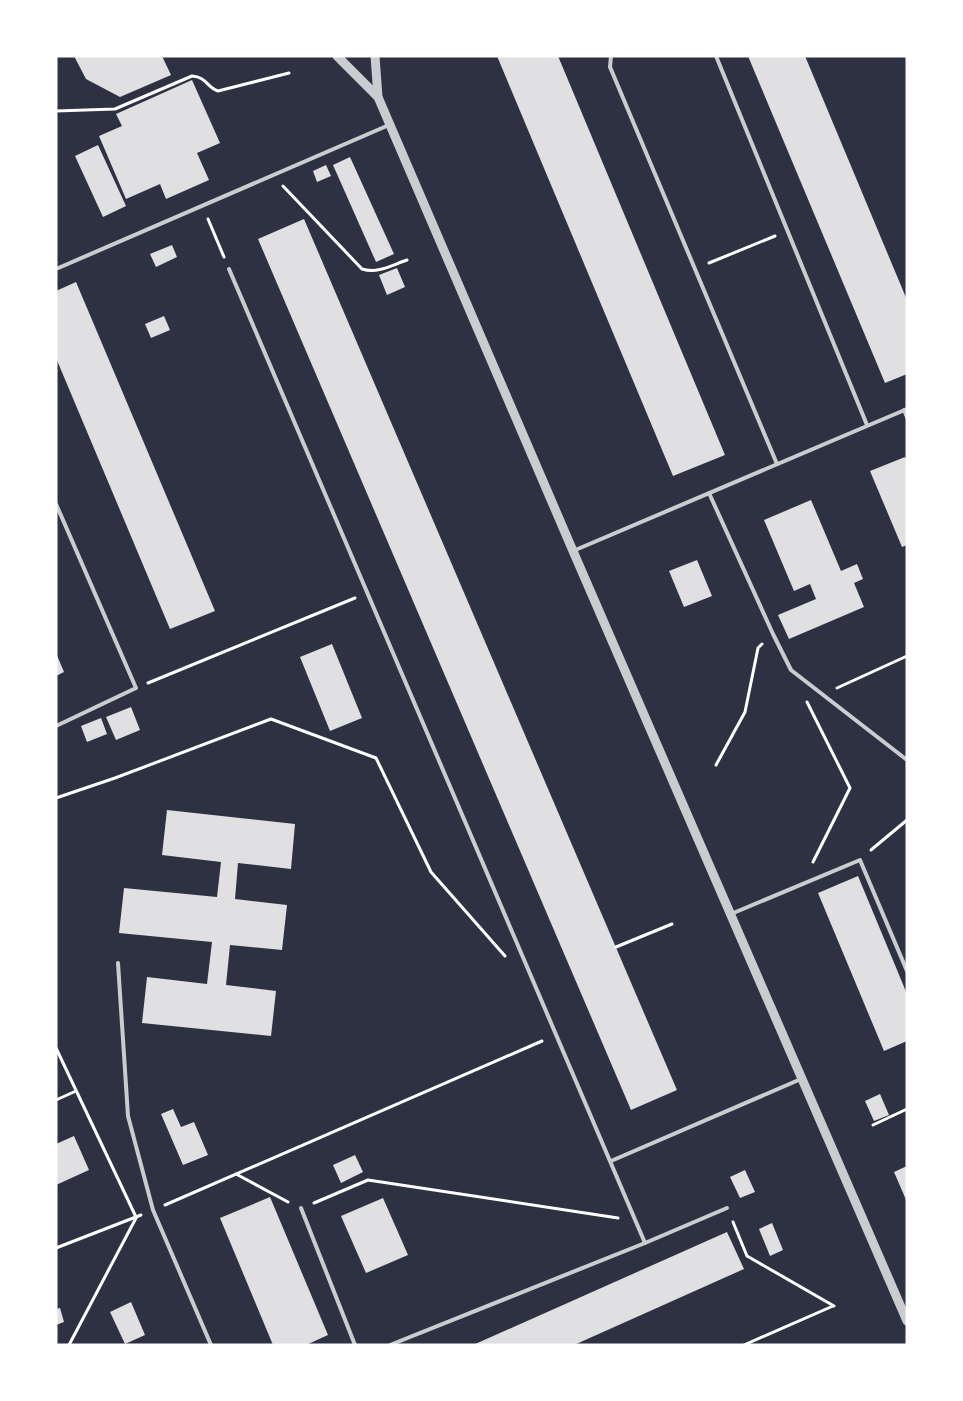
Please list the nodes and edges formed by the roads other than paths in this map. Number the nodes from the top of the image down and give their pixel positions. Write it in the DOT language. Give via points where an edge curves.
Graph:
graph roads {
  1 [pos="336,56"];
  2 [pos="375,56"];
  3 [pos="611,56"];
  4 [pos="716,56"];
  5 [pos="378,97"];
  6 [pos="390,125"];
  7 [pos="56,269"];
  8 [pos="229,269"];
  9 [pos="905,410"];
  10 [pos="907,418"];
  11 [pos="867,426"];
  12 [pos="777,464"];
  13 [pos="709,493"];
  14 [pos="56,504"];
  15 [pos="572,551"];
  16 [pos="56,726"];
  17 [pos="907,760"];
  18 [pos="730,915"];
  19 [pos="118,963"];
  20 [pos="907,971"];
  21 [pos="801,1079"];
  22 [pos="611,1161"];
  23 [pos="301,1208"];
  24 [pos="728,1208"];
  25 [pos="645,1243"];
  26 [pos="907,1321"];
  27 [pos="211,1345"];
  28 [pos="355,1345"];
  29 [pos="390,1345"];
  1 -- 5 [label="street"];
  2 -- 5 [label="street"];
  3 -- 12 [label="lane" via="610,67"];
  4 -- 11 [label="lane"];
  5 -- 6 [label="street"];
  6 -- 7 [label="lane"];
  6 -- 15 [label="street"];
  8 -- 22 [label="lane"];
  9 -- 10 [label="lane"];
  9 -- 11 [label="lane"];
  11 -- 12 [label="lane"];
  12 -- 13 [label="lane"];
  13 -- 15 [label="lane"];
  13 -- 17 [label="lane" via="791,670"];
  14 -- 16 [label="lane" via="136,688"];
  15 -- 18 [label="street"];
  18 -- 20 [label="lane" via="860,860"];
  18 -- 21 [label="street"];
  19 -- 27 [label="lane" via="128,1116 153,1210"];
  21 -- 22 [label="lane"];
  21 -- 26 [label="street"];
  22 -- 25 [label="lane"];
  23 -- 28 [label="lane"];
  24 -- 25 [label="lane"];
  25 -- 29 [label="lane"];
}
